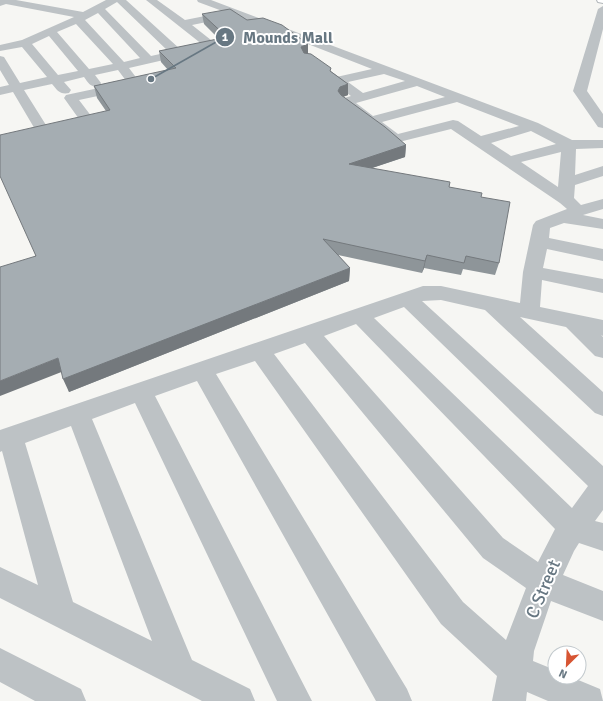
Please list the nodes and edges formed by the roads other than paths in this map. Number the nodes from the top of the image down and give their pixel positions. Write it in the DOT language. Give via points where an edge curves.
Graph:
graph roads {
  1 [pos="49,0"];
  2 [pos="114,0"];
  3 [pos="120,0"];
  4 [pos="150,0"];
  5 [pos="233,0"];
  6 [pos="0,3"];
  7 [pos="75,3"];
  8 [pos="22,4"];
  9 [pos="200,5"];
  10 [pos="216,5"];
  11 [pos="99,8"];
  12 [pos="603,9"];
  13 [pos="58,11"];
  14 [pos="238,13"];
  15 [pos="6,14"];
  16 [pos="81,17"];
  17 [pos="209,19"];
  18 [pos="183,24"];
  19 [pos="51,32"];
  20 [pos="25,43"];
  21 [pos="0,48"];
  22 [pos="177,53"];
  23 [pos="340,53"];
  24 [pos="322,57"];
  25 [pos="0,60"];
  26 [pos="148,60"];
  27 [pos="121,66"];
  28 [pos="384,70"];
  29 [pos="87,73"];
  30 [pos="56,79"];
  31 [pos="417,82"];
  32 [pos="16,88"];
  33 [pos="0,91"];
  34 [pos="102,91"];
  35 [pos="71,98"];
  36 [pos="362,98"];
  37 [pos="456,98"];
  38 [pos="492,111"];
  39 [pos="464,120"];
  40 [pos="371,121"];
  41 [pos="603,124"];
  42 [pos="533,126"];
  43 [pos="44,132"];
  44 [pos="30,136"];
  45 [pos="480,141"];
  46 [pos="603,144"];
  47 [pos="569,145"];
  48 [pos="509,161"];
  49 [pos="603,171"];
  50 [pos="568,202"];
  51 [pos="603,204"];
  52 [pos="603,224"];
  53 [pos="539,242"];
  54 [pos="603,255"];
  55 [pos="533,272"];
  56 [pos="603,286"];
  57 [pos="407,298"];
  58 [pos="492,304"];
  59 [pos="528,312"];
  60 [pos="359,315"];
  61 [pos="572,322"];
  62 [pos="603,328"];
  63 [pos="309,333"];
  64 [pos="259,350"];
  65 [pos="603,350"];
  66 [pos="202,370"];
  67 [pos="141,391"];
  68 [pos="603,406"];
  69 [pos="78,414"];
  70 [pos="5,439"];
  71 [pos="603,482"];
  72 [pos="603,488"];
  73 [pos="574,528"];
  74 [pos="603,537"];
  75 [pos="0,582"];
  76 [pos="544,583"];
  77 [pos="603,606"];
  78 [pos="62,613"];
  79 [pos="0,664"];
  80 [pos="515,670"];
  81 [pos="180,672"];
  82 [pos="69,701"];
  83 [pos="238,701"];
  84 [pos="295,701"];
  85 [pos="395,701"];
  86 [pos="509,701"];
  87 [pos="588,701"];
  1 -- 8 [label="street"];
  2 -- 11 [label="street"];
  3 -- 22 [label="street"];
  4 -- 18 [label="street"];
  5 -- 10 [label="street"];
  6 -- 8 [label="street" via="5,1"];
  7 -- 13 [label="street"];
  8 -- 13 [label="street"];
  8 -- 15 [label="street"];
  9 -- 10 [label="street"];
  9 -- 17 [label="street"];
  10 -- 14 [label="street"];
  11 -- 16 [label="street"];
  11 -- 26 [label="street"];
  12 -- 41 [label="street" via="591,75 580,91"];
  13 -- 16 [label="street"];
  14 -- 17 [label="street"];
  14 -- 23 [label="street"];
  16 -- 19 [label="street"];
  16 -- 27 [label="street"];
  17 -- 18 [label="street"];
  18 -- 22 [label="street" via="212,46"];
  19 -- 20 [label="street"];
  19 -- 29 [label="street"];
  20 -- 21 [label="street"];
  20 -- 30 [label="street"];
  22 -- 26 [label="street"];
  23 -- 24 [label="street"];
  23 -- 28 [label="street"];
  25 -- 32 [label="street"];
  26 -- 27 [label="street"];
  27 -- 29 [label="street"];
  27 -- 34 [label="street" via="135,84"];
  28 -- 31 [label="street"];
  28 -- 36 [label="street" via="337,81"];
  29 -- 30 [label="street"];
  29 -- 34 [label="street"];
  30 -- 32 [label="street"];
  30 -- 35 [label="street"];
  31 -- 36 [label="street"];
  31 -- 37 [label="street"];
  32 -- 33 [label="street"];
  32 -- 43 [label="street"];
  34 -- 35 [label="street"];
  35 -- 43 [label="street" via="88,121"];
  36 -- 40 [label="street" via="346,102"];
  37 -- 38 [label="street"];
  37 -- 40 [label="street"];
  38 -- 39 [label="street"];
  38 -- 42 [label="street"];
  39 -- 40 [label="street" via="395,139"];
  39 -- 45 [label="street"];
  42 -- 45 [label="street"];
  42 -- 47 [label="street"];
  43 -- 44 [label="street"];
  45 -- 48 [label="street"];
  46 -- 47 [label="street"];
  47 -- 48 [label="street"];
  47 -- 50 [label="street"];
  48 -- 50 [label="street"];
  49 -- 50 [label="street"];
  50 -- 51 [label="street"];
  50 -- 52 [label="street"];
  50 -- 53 [label="street" via="542,225"];
  53 -- 54 [label="street"];
  53 -- 55 [label="street"];
  55 -- 56 [label="street"];
  55 -- 59 [label="street"];
  57 -- 58 [label="street" via="423,293 441,293"];
  57 -- 60 [label="street"];
  57 -- 71 [label="street"];
  58 -- 59 [label="street"];
  58 -- 68 [label="street"];
  59 -- 61 [label="street"];
  60 -- 63 [label="street"];
  60 -- 73 [label="street"];
  61 -- 62 [label="street"];
  61 -- 65 [label="street"];
  63 -- 64 [label="street"];
  63 -- 76 [label="street" via="493,548"];
  64 -- 66 [label="street"];
  64 -- 80 [label="street" via="452,613"];
  66 -- 67 [label="street"];
  66 -- 85 [label="street"];
  67 -- 69 [label="street"];
  67 -- 84 [label="street"];
  69 -- 70 [label="street"];
  69 -- 81 [label="street"];
  70 -- 78 [label="street"];
  72 -- 73 [label="street, C Street"];
  73 -- 74 [label="street"];
  73 -- 76 [label="street, C Street" via="564,541"];
  75 -- 78 [label="street"];
  76 -- 77 [label="street"];
  76 -- 80 [label="street, C Street" via="518,652"];
  78 -- 81 [label="street"];
  79 -- 82 [label="street"];
  80 -- 86 [label="street, C Street"];
  80 -- 87 [label="street"];
  81 -- 83 [label="street"];
}
